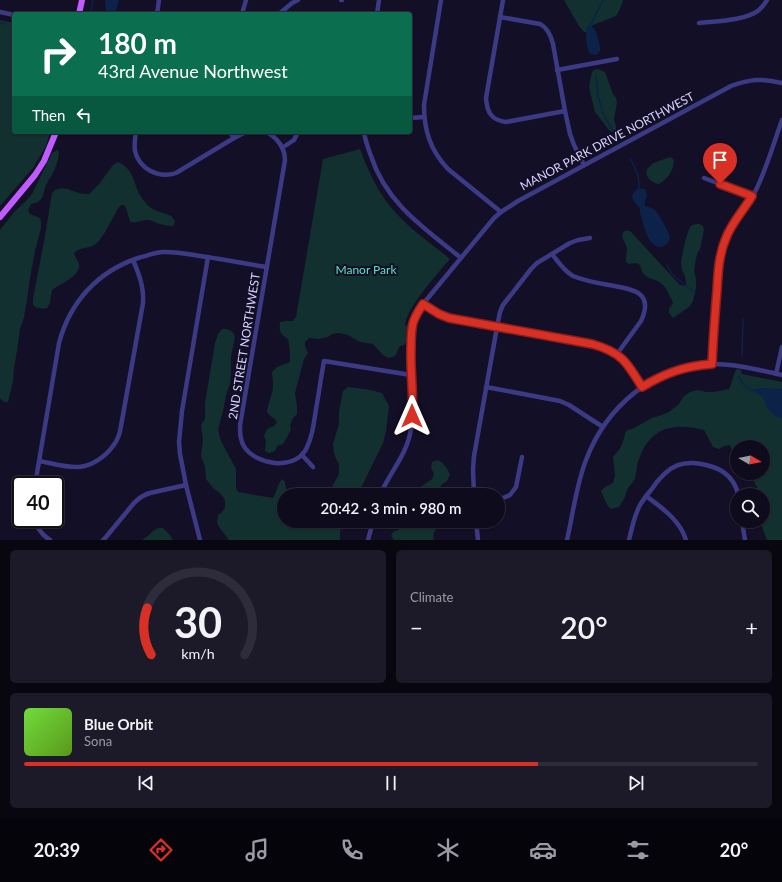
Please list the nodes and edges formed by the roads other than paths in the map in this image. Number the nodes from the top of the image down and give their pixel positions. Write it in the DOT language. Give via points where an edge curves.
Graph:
graph roads {
  1 [pos="82,0"];
  2 [pos="159,0"];
  3 [pos="246,0"];
  4 [pos="298,0"];
  5 [pos="379,0"];
  6 [pos="441,0"];
  7 [pos="503,0"];
  8 [pos="767,0"];
  9 [pos="291,1"];
  10 [pos="0,12"];
  11 [pos="79,12"];
  12 [pos="157,12"];
  13 [pos="243,12"];
  14 [pos="281,12"];
  15 [pos="377,12"];
  16 [pos="12,15"];
  17 [pos="500,17"];
  18 [pos="699,23"];
  19 [pos="617,59"];
  20 [pos="557,70"];
  21 [pos="782,83"];
  22 [pos="565,111"];
  23 [pos="424,117"];
  24 [pos="412,118"];
  25 [pos="782,120"];
  26 [pos="55,134"];
  27 [pos="136,134"];
  28 [pos="231,134"];
  29 [pos="242,134"];
  30 [pos="270,134"];
  31 [pos="298,134"];
  32 [pos="365,134"];
  33 [pos="234,138"];
  34 [pos="282,148"];
  35 [pos="584,165"];
  36 [pos="704,178"];
  37 [pos="752,196"];
  38 [pos="501,212"];
  39 [pos="0,217"];
  40 [pos="590,238"];
  41 [pos="552,254"];
  42 [pos="208,257"];
  43 [pos="461,258"];
  44 [pos="133,260"];
  45 [pos="267,267"];
  46 [pos="423,304"];
  47 [pos="497,327"];
  48 [pos="782,347"];
  49 [pos="617,354"];
  50 [pos="712,364"];
  51 [pos="776,374"];
  52 [pos="411,375"];
  53 [pos="782,375"];
  54 [pos="486,387"];
  55 [pos="642,387"];
  56 [pos="603,427"];
  57 [pos="302,455"];
  58 [pos="522,457"];
  59 [pos="39,461"];
  60 [pos="313,467"];
  61 [pos="36,476"];
  62 [pos="186,485"];
  63 [pos="384,488"];
  64 [pos="474,488"];
  65 [pos="736,488"];
  66 [pos="646,496"];
  67 [pos="505,497"];
  68 [pos="38,528"];
  69 [pos="371,528"];
  70 [pos="477,528"];
  71 [pos="743,528"];
  72 [pos="50,540"];
  73 [pos="103,540"];
  74 [pos="200,540"];
  75 [pos="368,540"];
  76 [pos="478,540"];
  77 [pos="567,540"];
  78 [pos="629,540"];
  79 [pos="686,540"];
  80 [pos="745,540"];
  1 -- 11 [label="main road"];
  2 -- 12 [label="street"];
  3 -- 13 [label="street"];
  4 -- 9 [label="street"];
  5 -- 15 [label="street"];
  6 -- 23 [label="street"];
  7 -- 17 [label="street"];
  8 -- 18 [label="street" via="758,11 745,16"];
  9 -- 14 [label="street"];
  10 -- 16 [label="street"];
  17 -- 20 [label="street" via="543,26 551,36"];
  17 -- 22 [label="street" via="486,98 490,114 497,120 506,122"];
  19 -- 20 [label="street"];
  20 -- 22 [label="street"];
  21 -- 35 [label="street, MANOR PARK DRIVE NORTHWEST" via="749,80 731,86"];
  22 -- 35 [label="street" via="572,141"];
  23 -- 24 [label="street"];
  23 -- 38 [label="street" via="427,135 440,161"];
  25 -- 37 [label="street" via="759,184"];
  26 -- 39 [label="main road" via="35,175"];
  27 -- 33 [label="street" via="134,147 139,160 150,171 160,175 176,173"];
  28 -- 33 [label="street"];
  29 -- 33 [label="street"];
  30 -- 34 [label="street"];
  31 -- 34 [label="street" via="294,140"];
  32 -- 43 [label="street" via="379,177 395,201"];
  34 -- 45 [label="street, 2ND STREET NORTHWEST" via="285,160"];
  35 -- 38 [label="street, MANOR PARK DRIVE NORTHWEST"];
  36 -- 37 [label="street"];
  37 -- 50 [label="street" via="733,224 721,251"];
  38 -- 43 [label="street, MANOR PARK DRIVE NORTHWEST" via="487,225"];
  40 -- 41 [label="street" via="574,242"];
  41 -- 47 [label="street" via="537,263 512,293 500,312"];
  41 -- 49 [label="street" via="573,276 629,289 642,297 646,305 644,315"];
  42 -- 44 [label="street" via="162,252"];
  42 -- 45 [label="street"];
  42 -- 62 [label="street" via="180,425 179,448"];
  43 -- 46 [label="street, MANOR PARK DRIVE NORTHWEST"];
  44 -- 59 [label="street" via="110,271 93,284 84,293 66,322 59,343"];
  44 -- 59 [label="street" via="143,288 143,303 119,435 113,447 86,466 73,467"];
  45 -- 57 [label="street, 2ND STREET NORTHWEST" via="240,434 244,447 268,462 286,463"];
  46 -- 47 [label="street" via="444,316"];
  46 -- 52 [label="street, MANOR PARK DRIVE NORTHWEST" via="412,329"];
  47 -- 49 [label="street" via="592,344"];
  47 -- 54 [label="street"];
  48 -- 51 [label="street"];
  49 -- 55 [label="street" via="629,365"];
  50 -- 51 [label="street" via="729,364"];
  50 -- 55 [label="street" via="669,373"];
  51 -- 53 [label="street"];
  52 -- 57 [label="street" via="324,361 312,434"];
  52 -- 63 [label="street, MANOR PARK DRIVE NORTHWEST" via="413,404 410,438"];
  54 -- 56 [label="street" via="560,401"];
  54 -- 64 [label="street" via="473,462"];
  55 -- 56 [label="street" via="618,407"];
  56 -- 77 [label="street" via="584,465"];
  57 -- 60 [label="street"];
  58 -- 67 [label="street" via="516,488"];
  59 -- 61 [label="street"];
  62 -- 73 [label="street" via="139,498"];
  62 -- 74 [label="street"];
  65 -- 66 [label="street" via="727,474 716,468 688,463 668,470"];
  66 -- 78 [label="street" via="636,515"];
  66 -- 79 [label="street" via="676,521"];
  68 -- 72 [label="street"];
  69 -- 75 [label="street"];
  70 -- 76 [label="street"];
  71 -- 80 [label="street"];
}
